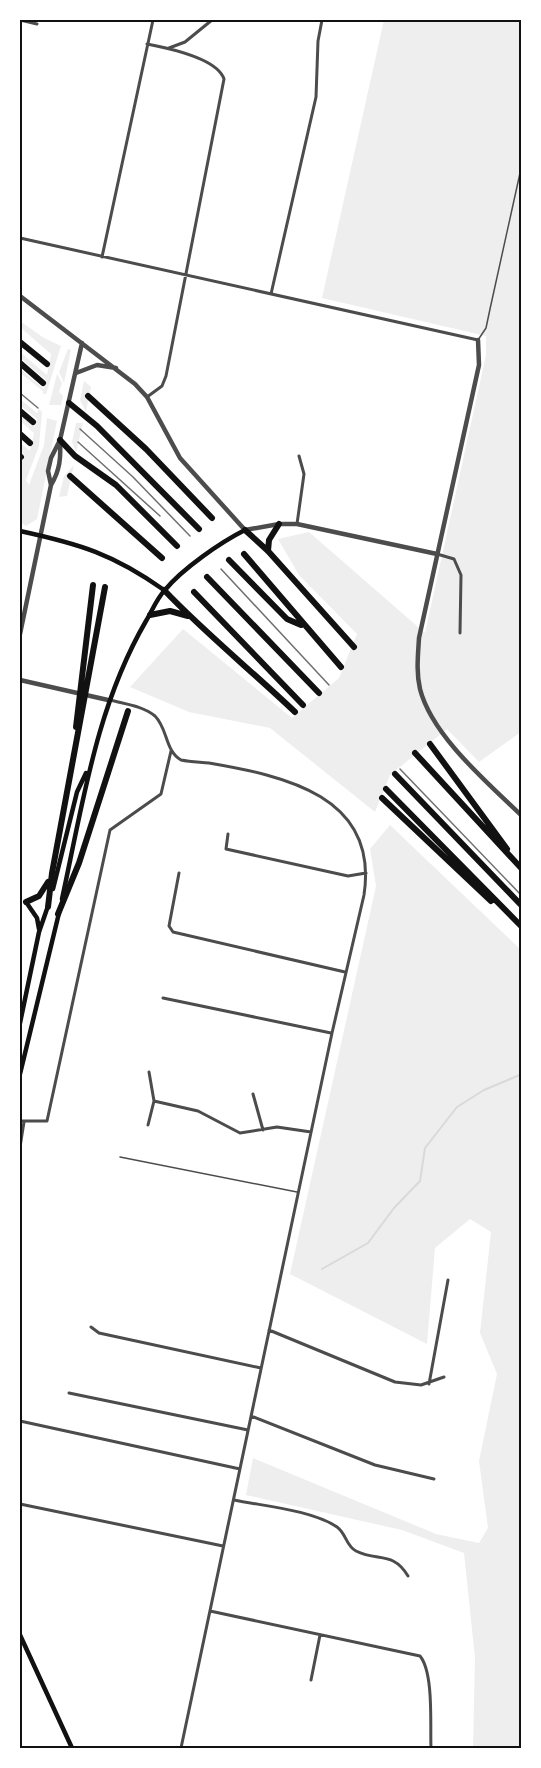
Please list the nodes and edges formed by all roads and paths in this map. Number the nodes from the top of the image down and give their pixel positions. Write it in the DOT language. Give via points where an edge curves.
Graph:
graph roads {
  1 [pos="20,20"];
  2 [pos="153,20"];
  3 [pos="212,20"];
  4 [pos="322,20"];
  5 [pos="37,24"];
  6 [pos="147,44"];
  7 [pos="168,48"];
  8 [pos="522,164"];
  9 [pos="20,238"];
  10 [pos="102,257"];
  11 [pos="186,276"];
  12 [pos="271,294"];
  13 [pos="20,296"];
  14 [pos="478,340"];
  15 [pos="20,342"];
  16 [pos="82,343"];
  17 [pos="20,363"];
  18 [pos="47,364"];
  19 [pos="118,368"];
  20 [pos="76,374"];
  21 [pos="43,383"];
  22 [pos="88,396"];
  23 [pos="147,397"];
  24 [pos="69,403"];
  25 [pos="20,411"];
  26 [pos="33,422"];
  27 [pos="20,434"];
  28 [pos="60,440"];
  29 [pos="30,443"];
  30 [pos="299,456"];
  31 [pos="70,476"];
  32 [pos="51,485"];
  33 [pos="212,518"];
  34 [pos="279,524"];
  35 [pos="297,524"];
  36 [pos="199,529"];
  37 [pos="245,530"];
  38 [pos="20,531"];
  39 [pos="41,536"];
  40 [pos="177,546"];
  41 [pos="268,551"];
  42 [pos="243,554"];
  43 [pos="437,554"];
  44 [pos="162,558"];
  45 [pos="230,560"];
  46 [pos="207,577"];
  47 [pos="93,585"];
  48 [pos="105,586"];
  49 [pos="164,590"];
  50 [pos="194,592"];
  51 [pos="150,615"];
  52 [pos="189,616"];
  53 [pos="304,627"];
  54 [pos="460,633"];
  55 [pos="20,634"];
  56 [pos="354,647"];
  57 [pos="341,667"];
  58 [pos="20,680"];
  59 [pos="319,693"];
  60 [pos="108,700"];
  61 [pos="303,705"];
  62 [pos="128,711"];
  63 [pos="295,712"];
  64 [pos="430,744"];
  65 [pos="171,751"];
  66 [pos="416,753"];
  67 [pos="88,768"];
  68 [pos="70,774"];
  69 [pos="395,774"];
  70 [pos="386,789"];
  71 [pos="382,798"];
  72 [pos="522,816"];
  73 [pos="228,834"];
  74 [pos="522,869"];
  75 [pos="52,873"];
  76 [pos="179,873"];
  77 [pos="366,873"];
  78 [pos="23,902"];
  79 [pos="522,906"];
  80 [pos="48,907"];
  81 [pos="58,914"];
  82 [pos="522,928"];
  83 [pos="39,932"];
  84 [pos="345,972"];
  85 [pos="163,998"];
  86 [pos="20,1023"];
  87 [pos="332,1033"];
  88 [pos="149,1072"];
  89 [pos="20,1074"];
  90 [pos="253,1094"];
  91 [pos="154,1101"];
  92 [pos="22,1122"];
  93 [pos="148,1125"];
  94 [pos="263,1130"];
  95 [pos="310,1132"];
  96 [pos="20,1147"];
  97 [pos="120,1157"];
  98 [pos="298,1192"];
  99 [pos="448,1280"];
  100 [pos="91,1327"];
  101 [pos="269,1330"];
  102 [pos="261,1368"];
  103 [pos="444,1377"];
  104 [pos="429,1384"];
  105 [pos="69,1394"];
  106 [pos="251,1416"];
  107 [pos="20,1421"];
  108 [pos="248,1430"];
  109 [pos="240,1469"];
  110 [pos="434,1479"];
  111 [pos="234,1500"];
  112 [pos="20,1504"];
  113 [pos="224,1546"];
  114 [pos="408,1576"];
  115 [pos="210,1611"];
  116 [pos="20,1635"];
  117 [pos="320,1635"];
  118 [pos="311,1680"];
  119 [pos="72,1749"];
  120 [pos="181,1749"];
  121 [pos="431,1749"];
  1 -- 5 [label="street"];
  2 -- 6 [label="street"];
  3 -- 7 [label="street" via="185,42"];
  4 -- 12 [label="street" via="316,97"];
  6 -- 7 [label="street"];
  6 -- 10 [label="street"];
  7 -- 11 [label="street" via="216,66 221,70 224,86"];
  8 -- 14 [label="lane" via="486,328"];
  9 -- 10 [label="street"];
  10 -- 11 [label="street"];
  11 -- 12 [label="street"];
  11 -- 23 [label="street" via="164,382"];
  12 -- 14 [label="street"];
  13 -- 16 [label="street"];
  14 -- 43 [label="street" via="479,365"];
  15 -- 18 [label="highway"];
  16 -- 19 [label="street"];
  16 -- 20 [label="street"];
  17 -- 21 [label="highway"];
  19 -- 20 [label="street" via="97,365"];
  19 -- 23 [label="street"];
  20 -- 24 [label="street"];
  22 -- 33 [label="highway"];
  23 -- 37 [label="street" via="180,458"];
  24 -- 28 [label="street"];
  24 -- 36 [label="highway" via="106,434"];
  25 -- 26 [label="highway"];
  27 -- 29 [label="highway"];
  28 -- 32 [label="street" via="61,460"];
  28 -- 32 [label="street" via="48,471"];
  28 -- 40 [label="highway" via="75,456 116,485"];
  30 -- 35 [label="street" via="304,474"];
  31 -- 44 [label="highway"];
  32 -- 39 [label="street"];
  34 -- 35 [label="street"];
  34 -- 37 [label="street"];
  34 -- 41 [label="highway" via="269,540"];
  35 -- 43 [label="street"];
  37 -- 41 [label="highway"];
  37 -- 49 [label="main road"];
  38 -- 39 [label="main road"];
  39 -- 49 [label="main road" via="112,557"];
  39 -- 55 [label="street"];
  41 -- 56 [label="highway"];
  42 -- 53 [label="highway"];
  43 -- 54 [label="street" via="454,560 461,575"];
  43 -- 72 [label="street" via="419,638 420,690 432,716 455,747"];
  45 -- 53 [label="highway" via="287,619"];
  46 -- 59 [label="highway"];
  47 -- 68 [label="highway"];
  48 -- 68 [label="highway"];
  49 -- 51 [label="main road"];
  49 -- 52 [label="highway"];
  50 -- 61 [label="highway"];
  51 -- 52 [label="highway" via="170,611"];
  51 -- 60 [label="main road"];
  52 -- 63 [label="highway"];
  53 -- 57 [label="highway"];
  58 -- 60 [label="street"];
  60 -- 65 [label="street" via="140,708 156,717"];
  60 -- 67 [label="main road"];
  62 -- 81 [label="highway" via="79,863"];
  64 -- 74 [label="highway"];
  65 -- 77 [label="street" via="188,762 207,763 309,789 334,806 355,831"];
  65 -- 92 [label="street" via="161,794 115,825 107,838 47,1121"];
  66 -- 74 [label="highway"];
  67 -- 80 [label="main road" via="77,792"];
  67 -- 81 [label="main road"];
  68 -- 75 [label="highway"];
  69 -- 79 [label="highway"];
  70 -- 82 [label="highway"];
  71 -- 82 [label="highway"];
  73 -- 77 [label="street" via="226,849 348,876"];
  75 -- 78 [label="highway" via="45,890"];
  75 -- 80 [label="highway"];
  76 -- 84 [label="street" via="169,926 173,932"];
  77 -- 84 [label="street"];
  78 -- 83 [label="main road" via="38,918"];
  80 -- 83 [label="main road"];
  81 -- 89 [label="main road"];
  83 -- 86 [label="main road"];
  84 -- 87 [label="street"];
  85 -- 87 [label="street"];
  87 -- 95 [label="street"];
  88 -- 91 [label="street"];
  90 -- 94 [label="street"];
  91 -- 93 [label="street"];
  91 -- 94 [label="street" via="198,1111 240,1133"];
  92 -- 96 [label="street"];
  94 -- 95 [label="street" via="284,1126"];
  95 -- 98 [label="street"];
  97 -- 98 [label="lane"];
  98 -- 101 [label="street"];
  99 -- 104 [label="street"];
  100 -- 102 [label="street"];
  101 -- 102 [label="street"];
  101 -- 104 [label="street" via="396,1382"];
  102 -- 106 [label="street"];
  103 -- 104 [label="street"];
  105 -- 108 [label="street"];
  106 -- 108 [label="street"];
  106 -- 110 [label="street" via="375,1465"];
  107 -- 109 [label="street"];
  108 -- 109 [label="street"];
  109 -- 111 [label="street"];
  111 -- 113 [label="street"];
  111 -- 114 [label="street" via="323,1520 339,1528 351,1549 392,1559"];
  112 -- 113 [label="street"];
  113 -- 115 [label="street"];
  115 -- 117 [label="street"];
  115 -- 120 [label="street"];
  116 -- 119 [label="main road"];
  117 -- 118 [label="street"];
  117 -- 121 [label="street" via="416,1653 424,1660"];
}
